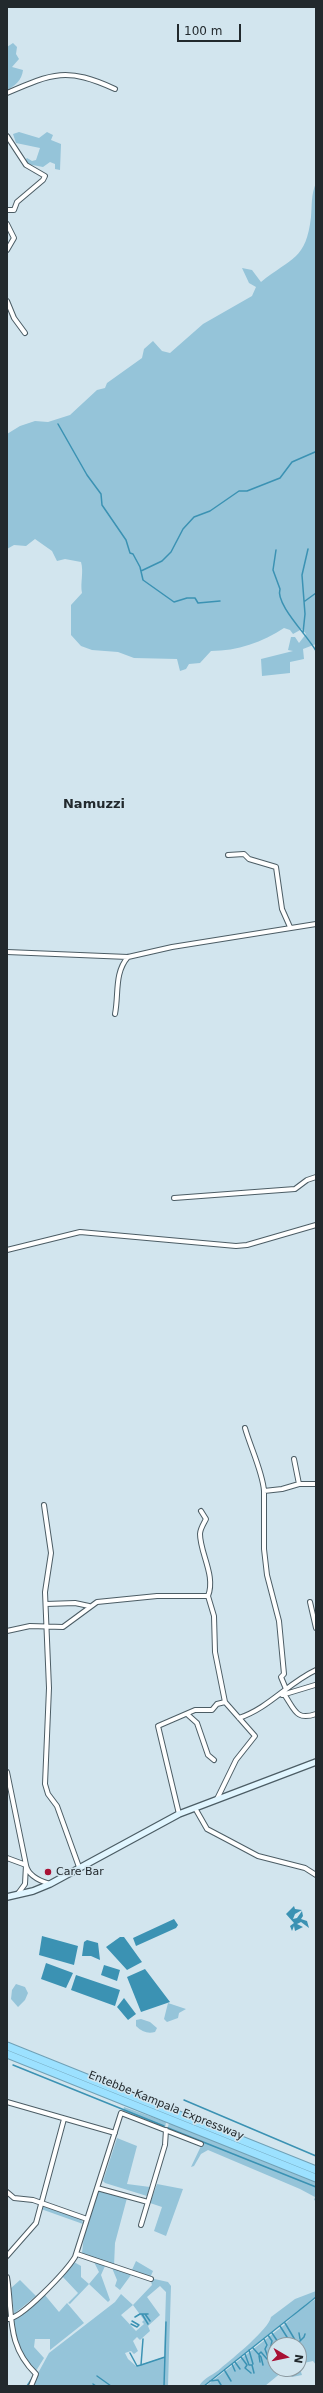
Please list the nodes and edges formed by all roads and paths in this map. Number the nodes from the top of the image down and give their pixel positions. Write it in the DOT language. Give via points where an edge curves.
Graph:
graph roads {
  1 [pos="115,89"];
  2 [pos="7,93"];
  3 [pos="7,136"];
  4 [pos="7,210"];
  5 [pos="7,224"];
  6 [pos="7,250"];
  7 [pos="7,301"];
  8 [pos="25,333"];
  9 [pos="228,855"];
  10 [pos="316,924"];
  11 [pos="290,927"];
  12 [pos="7,952"];
  13 [pos="128,957"];
  14 [pos="115,1014"];
  15 [pos="316,1178"];
  16 [pos="174,1198"];
  17 [pos="316,1225"];
  18 [pos="7,1250"];
  19 [pos="245,1428"];
  20 [pos="294,1459"];
  21 [pos="299,1484"];
  22 [pos="316,1484"];
  23 [pos="264,1491"];
  24 [pos="44,1506"];
  25 [pos="201,1511"];
  26 [pos="208,1596"];
  27 [pos="310,1602"];
  28 [pos="46,1604"];
  29 [pos="89,1606"];
  30 [pos="47,1627"];
  31 [pos="316,1628"];
  32 [pos="7,1631"];
  33 [pos="316,1670"];
  34 [pos="315,1685"];
  35 [pos="283,1693"];
  36 [pos="225,1702"];
  37 [pos="187,1714"];
  38 [pos="316,1714"];
  39 [pos="239,1718"];
  40 [pos="214,1760"];
  41 [pos="316,1762"];
  42 [pos="7,1772"];
  43 [pos="217,1799"];
  44 [pos="195,1808"];
  45 [pos="179,1814"];
  46 [pos="7,1858"];
  47 [pos="26,1865"];
  48 [pos="79,1867"];
  49 [pos="316,1875"];
  50 [pos="50,1884"];
  51 [pos="17,1895"];
  52 [pos="7,1898"];
  53 [pos="7,2046"];
  54 [pos="7,2054"];
  55 [pos="7,2102"];
  56 [pos="64,2118"];
  57 [pos="166,2130"];
  58 [pos="115,2133"];
  59 [pos="201,2144"];
  60 [pos="316,2170"];
  61 [pos="316,2178"];
  62 [pos="97,2188"];
  63 [pos="7,2192"];
  64 [pos="148,2202"];
  65 [pos="42,2203"];
  66 [pos="87,2219"];
  67 [pos="141,2226"];
  68 [pos="77,2254"];
  69 [pos="7,2256"];
  70 [pos="7,2277"];
  71 [pos="151,2279"];
  72 [pos="9,2319"];
  73 [pos="30,2386"];
  1 -- 2 [label="street" via="89,77 63,75 40,79"];
  3 -- 4 [label="street" via="26,165 45,176 17,202 14,210"];
  5 -- 6 [label="street" via="14,238"];
  7 -- 8 [label="street" via="14,318"];
  9 -- 11 [label="street" via="244,854 250,859 276,867 282,909"];
  10 -- 11 [label="street"];
  11 -- 13 [label="street"];
  12 -- 13 [label="street"];
  13 -- 14 [label="street" via="119,972"];
  15 -- 16 [label="street" via="307,1180 295,1189"];
  17 -- 18 [label="street" via="236,1246 80,1232"];
  19 -- 23 [label="street" via="263,1480"];
  20 -- 21 [label="street"];
  21 -- 22 [label="street"];
  21 -- 23 [label="street"];
  23 -- 35 [label="street" via="262,1526 266,1569 279,1621 284,1674 281,1676"];
  24 -- 28 [label="street" via="51,1548 45,1592"];
  25 -- 26 [label="street" via="206,1519 200,1533 208,1566"];
  26 -- 29 [label="street" via="116,1599"];
  26 -- 36 [label="street" via="214,1616 215,1652"];
  27 -- 31 [label="street"];
  28 -- 29 [label="street" via="75,1603"];
  28 -- 30 [label="street"];
  29 -- 30 [label="street" via="65,1626"];
  30 -- 32 [label="street" via="30,1626"];
  30 -- 48 [label="street" via="49,1713 46,1784 48,1794 57,1806"];
  33 -- 35 [label="street"];
  34 -- 35 [label="street"];
  35 -- 38 [label="street" via="300,1717"];
  35 -- 39 [label="street"];
  36 -- 37 [label="street" via="217,1704 212,1710 195,1710"];
  36 -- 39 [label="street"];
  37 -- 40 [label="street" via="196,1723 208,1755"];
  37 -- 45 [label="street" via="157,1728"];
  39 -- 43 [label="street" via="255,1738 236,1760"];
  41 -- 43 [label="main road"];
  42 -- 47 [label="street"];
  43 -- 44 [label="main road"];
  44 -- 45 [label="main road"];
  44 -- 49 [label="street" via="208,1829 226,1839 258,1856 305,1868"];
  45 -- 48 [label="main road"];
  46 -- 47 [label="street"];
  47 -- 50 [label="street" via="34,1877"];
  47 -- 51 [label="street" via="25,1884"];
  48 -- 50 [label="main road"];
  50 -- 51 [label="main road"];
  51 -- 52 [label="main road"];
  53 -- 60 [label="highway, Entebbe-Kampala Expressway"];
  54 -- 61 [label="highway, Entebbe-Kampala Expressway"];
  55 -- 56 [label="street"];
  56 -- 58 [label="street"];
  56 -- 65 [label="street"];
  57 -- 58 [label="street" via="123,2112"];
  57 -- 59 [label="street"];
  57 -- 64 [label="street" via="165,2145"];
  58 -- 62 [label="street"];
  62 -- 64 [label="street"];
  62 -- 66 [label="street"];
  63 -- 65 [label="street" via="14,2198"];
  64 -- 67 [label="street"];
  65 -- 66 [label="street"];
  65 -- 69 [label="street" via="34,2227"];
  66 -- 68 [label="street"];
  68 -- 71 [label="street"];
  68 -- 72 [label="street" via="70,2266 49,2287"];
  70 -- 72 [label="street"];
  72 -- 73 [label="street" via="18,2352 36,2374"];
}
